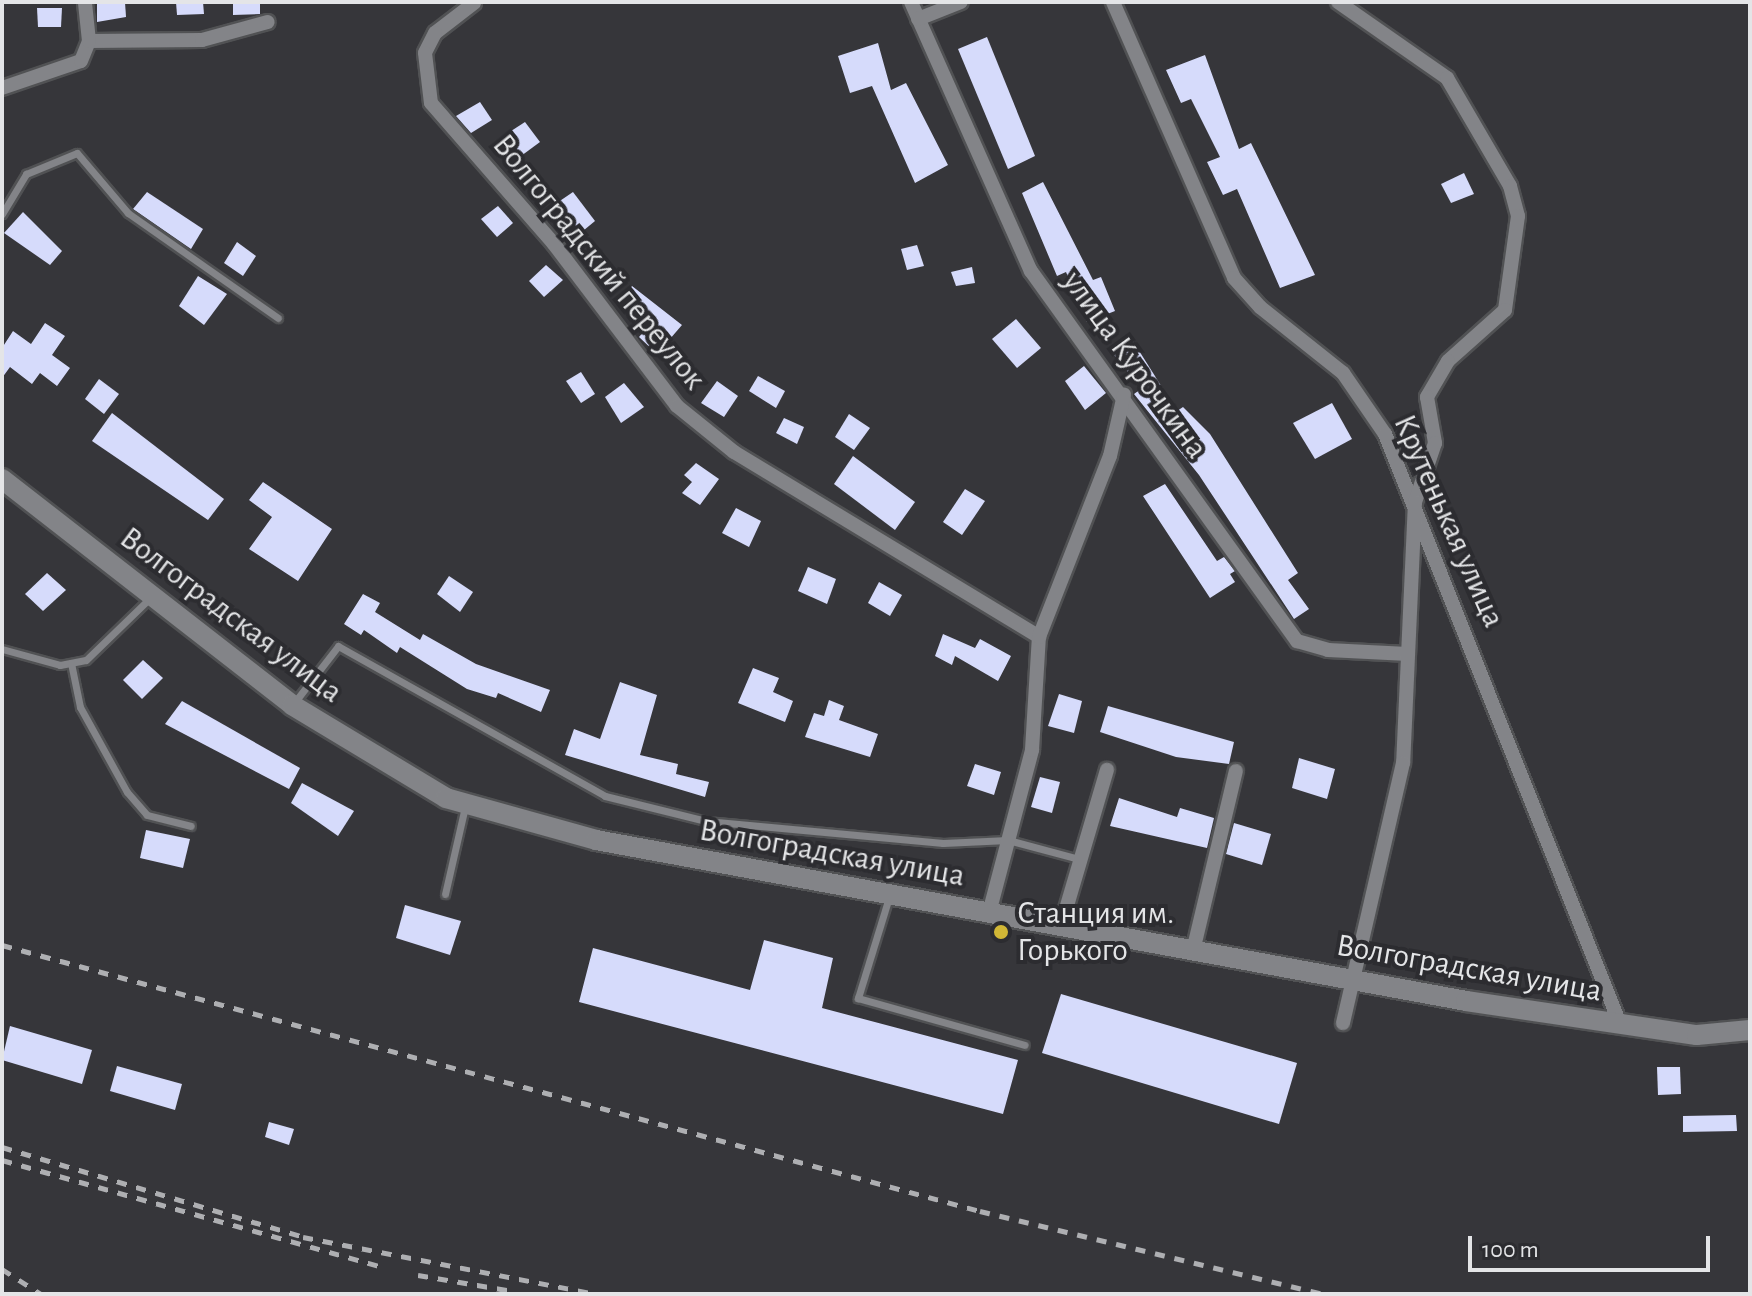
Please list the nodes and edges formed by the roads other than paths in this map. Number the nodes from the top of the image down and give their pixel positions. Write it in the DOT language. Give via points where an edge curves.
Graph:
graph roads {
  1 [pos="85,2"];
  2 [pos="911,2"];
  3 [pos="961,2"];
  4 [pos="1113,2"];
  5 [pos="1338,2"];
  6 [pos="474,3"];
  7 [pos="918,19"];
  8 [pos="268,22"];
  9 [pos="89,41"];
  10 [pos="2,88"];
  11 [pos="2,214"];
  12 [pos="278,318"];
  13 [pos="1124,395"];
  14 [pos="2,479"];
  15 [pos="1415,502"];
  16 [pos="153,594"];
  17 [pos="1039,637"];
  18 [pos="2,649"];
  19 [pos="1408,654"];
  20 [pos="71,663"];
  21 [pos="292,705"];
  22 [pos="1107,770"];
  23 [pos="1236,771"];
  24 [pos="466,804"];
  25 [pos="191,826"];
  26 [pos="1008,840"];
  27 [pos="1079,859"];
  28 [pos="445,894"];
  29 [pos="890,895"];
  30 [pos="989,913"];
  31 [pos="1061,926"];
  32 [pos="1193,951"];
  33 [pos="1353,980"];
  34 [pos="1343,1023"];
  35 [pos="1620,1024"];
  36 [pos="1750,1030"];
  37 [pos="1025,1045"];
  1 -- 9 [label="street"];
  2 -- 7 [label="street, улица Курочкина"];
  3 -- 7 [label="street"];
  4 -- 15 [label="street, Крутенькая улица" via="1234,278 1260,307 1343,373 1385,434"];
  5 -- 15 [label="street" via="1447,78 1510,186 1518,216 1505,310 1448,361 1427,397 1435,443"];
  6 -- 17 [label="street, Волгоградский переулок" via="435,33 425,53 431,103 554,244 677,406 734,452"];
  7 -- 13 [label="street, улица Курочкина" via="1031,271"];
  8 -- 9 [label="street" via="202,40"];
  9 -- 10 [label="street" via="81,61"];
  11 -- 12 [label="lane" via="26,174 77,153 128,213"];
  13 -- 17 [label="street" via="1110,456"];
  13 -- 19 [label="street, улица Курочкина" via="1297,641 1328,650"];
  14 -- 16 [label="main road, Волгоградская улица"];
  15 -- 19 [label="street"];
  15 -- 35 [label="street, Крутенькая улица"];
  16 -- 20 [label="lane" via="86,660"];
  16 -- 21 [label="main road, Волгоградская улица"];
  17 -- 26 [label="street" via="1032,750"];
  18 -- 20 [label="lane"];
  19 -- 33 [label="street" via="1403,763"];
  20 -- 25 [label="lane" via="80,707 127,792 147,815"];
  21 -- 24 [label="main road, Волгоградская улица" via="446,798"];
  21 -- 26 [label="lane" via="338,646 605,796 706,821 943,843"];
  22 -- 27 [label="street"];
  23 -- 32 [label="street"];
  24 -- 28 [label="lane"];
  24 -- 29 [label="main road, Волгоградская улица" via="596,840"];
  26 -- 27 [label="lane"];
  26 -- 30 [label="street"];
  27 -- 31 [label="street"];
  29 -- 30 [label="main road, Волгоградская улица"];
  29 -- 37 [label="lane" via="858,998"];
  30 -- 31 [label="main road, Волгоградская улица"];
  31 -- 32 [label="main road, Волгоградская улица"];
  32 -- 33 [label="main road, Волгоградская улица"];
  33 -- 34 [label="street"];
  33 -- 35 [label="main road, Волгоградская улица"];
  35 -- 36 [label="main road, Волгоградская улица" via="1697,1035"];
}
